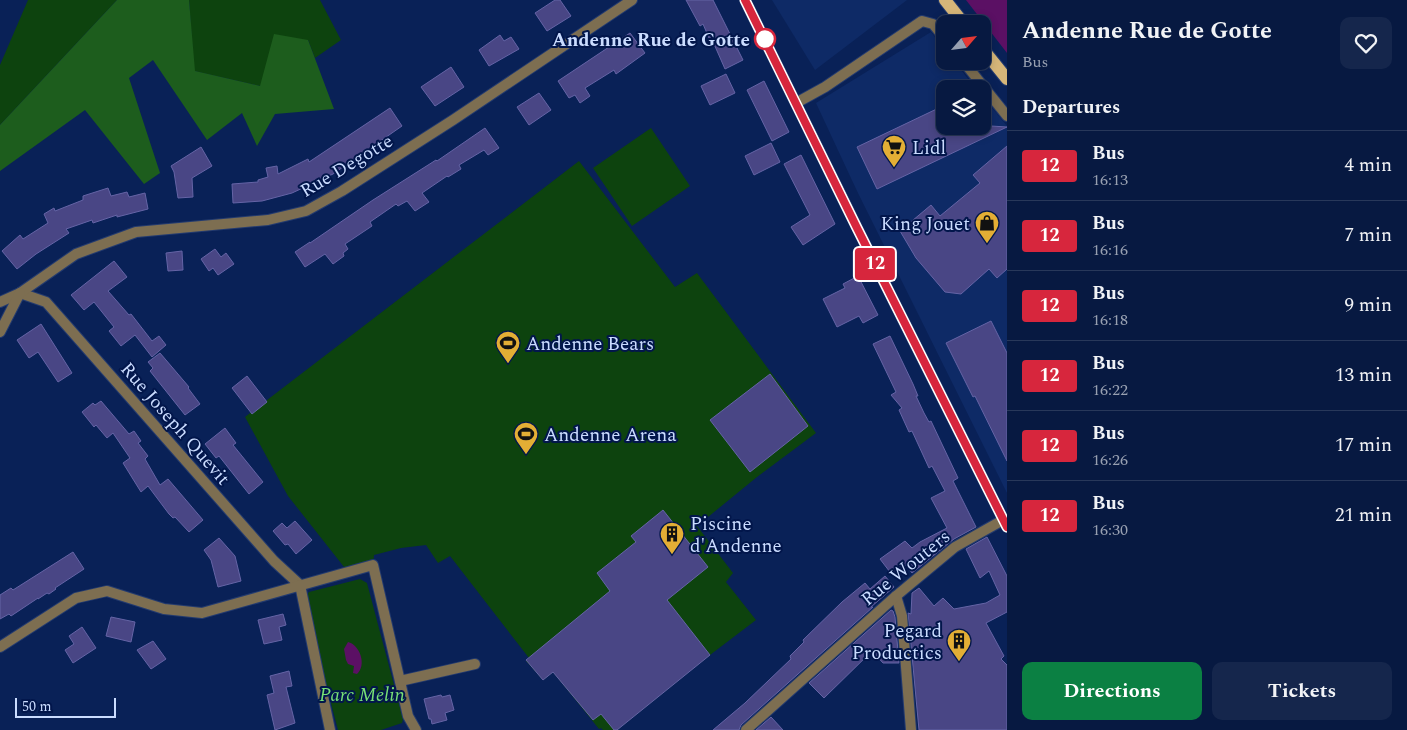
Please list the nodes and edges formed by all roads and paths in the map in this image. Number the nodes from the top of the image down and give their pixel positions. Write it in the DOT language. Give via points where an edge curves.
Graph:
graph roads {
  1 [pos="632,0"];
  2 [pos="745,0"];
  3 [pos="945,0"];
  4 [pos="957,15"];
  5 [pos="936,27"];
  6 [pos="991,60"];
  7 [pos="970,70"];
  8 [pos="1007,80"];
  9 [pos="796,103"];
  10 [pos="1007,116"];
  11 [pos="20,293"];
  12 [pos="0,302"];
  13 [pos="0,332"];
  14 [pos="1005,524"];
  15 [pos="300,585"];
  16 [pos="896,596"];
  17 [pos="0,647"];
  18 [pos="475,664"];
  19 [pos="400,681"];
  20 [pos="330,730"];
  21 [pos="416,730"];
  22 [pos="746,730"];
  23 [pos="912,730"];
  1 -- 11 [label="street, Rue Degotte" via="453,120 306,211 268,220 136,232 76,254"];
  2 -- 9 [label="main road"];
  3 -- 4 [label="main road"];
  5 -- 9 [label="street" via="922,21"];
  6 -- 8 [label="main road"];
  7 -- 10 [label="street"];
  9 -- 14 [label="main road"];
  11 -- 12 [label="street, Rue Degotte"];
  11 -- 13 [label="street"];
  11 -- 15 [label="street, Rue Joseph Quevit" via="46,302 274,561"];
  14 -- 16 [label="street, Rue Wouters" via="955,547"];
  15 -- 17 [label="street" via="202,613 164,609 107,591 76,598"];
  15 -- 19 [label="street" via="373,565"];
  15 -- 20 [label="street"];
  16 -- 22 [label="street, Rue Wouters"];
  16 -- 23 [label="street" via="902,616"];
  18 -- 19 [label="street"];
  19 -- 21 [label="street" via="408,716"];
}
